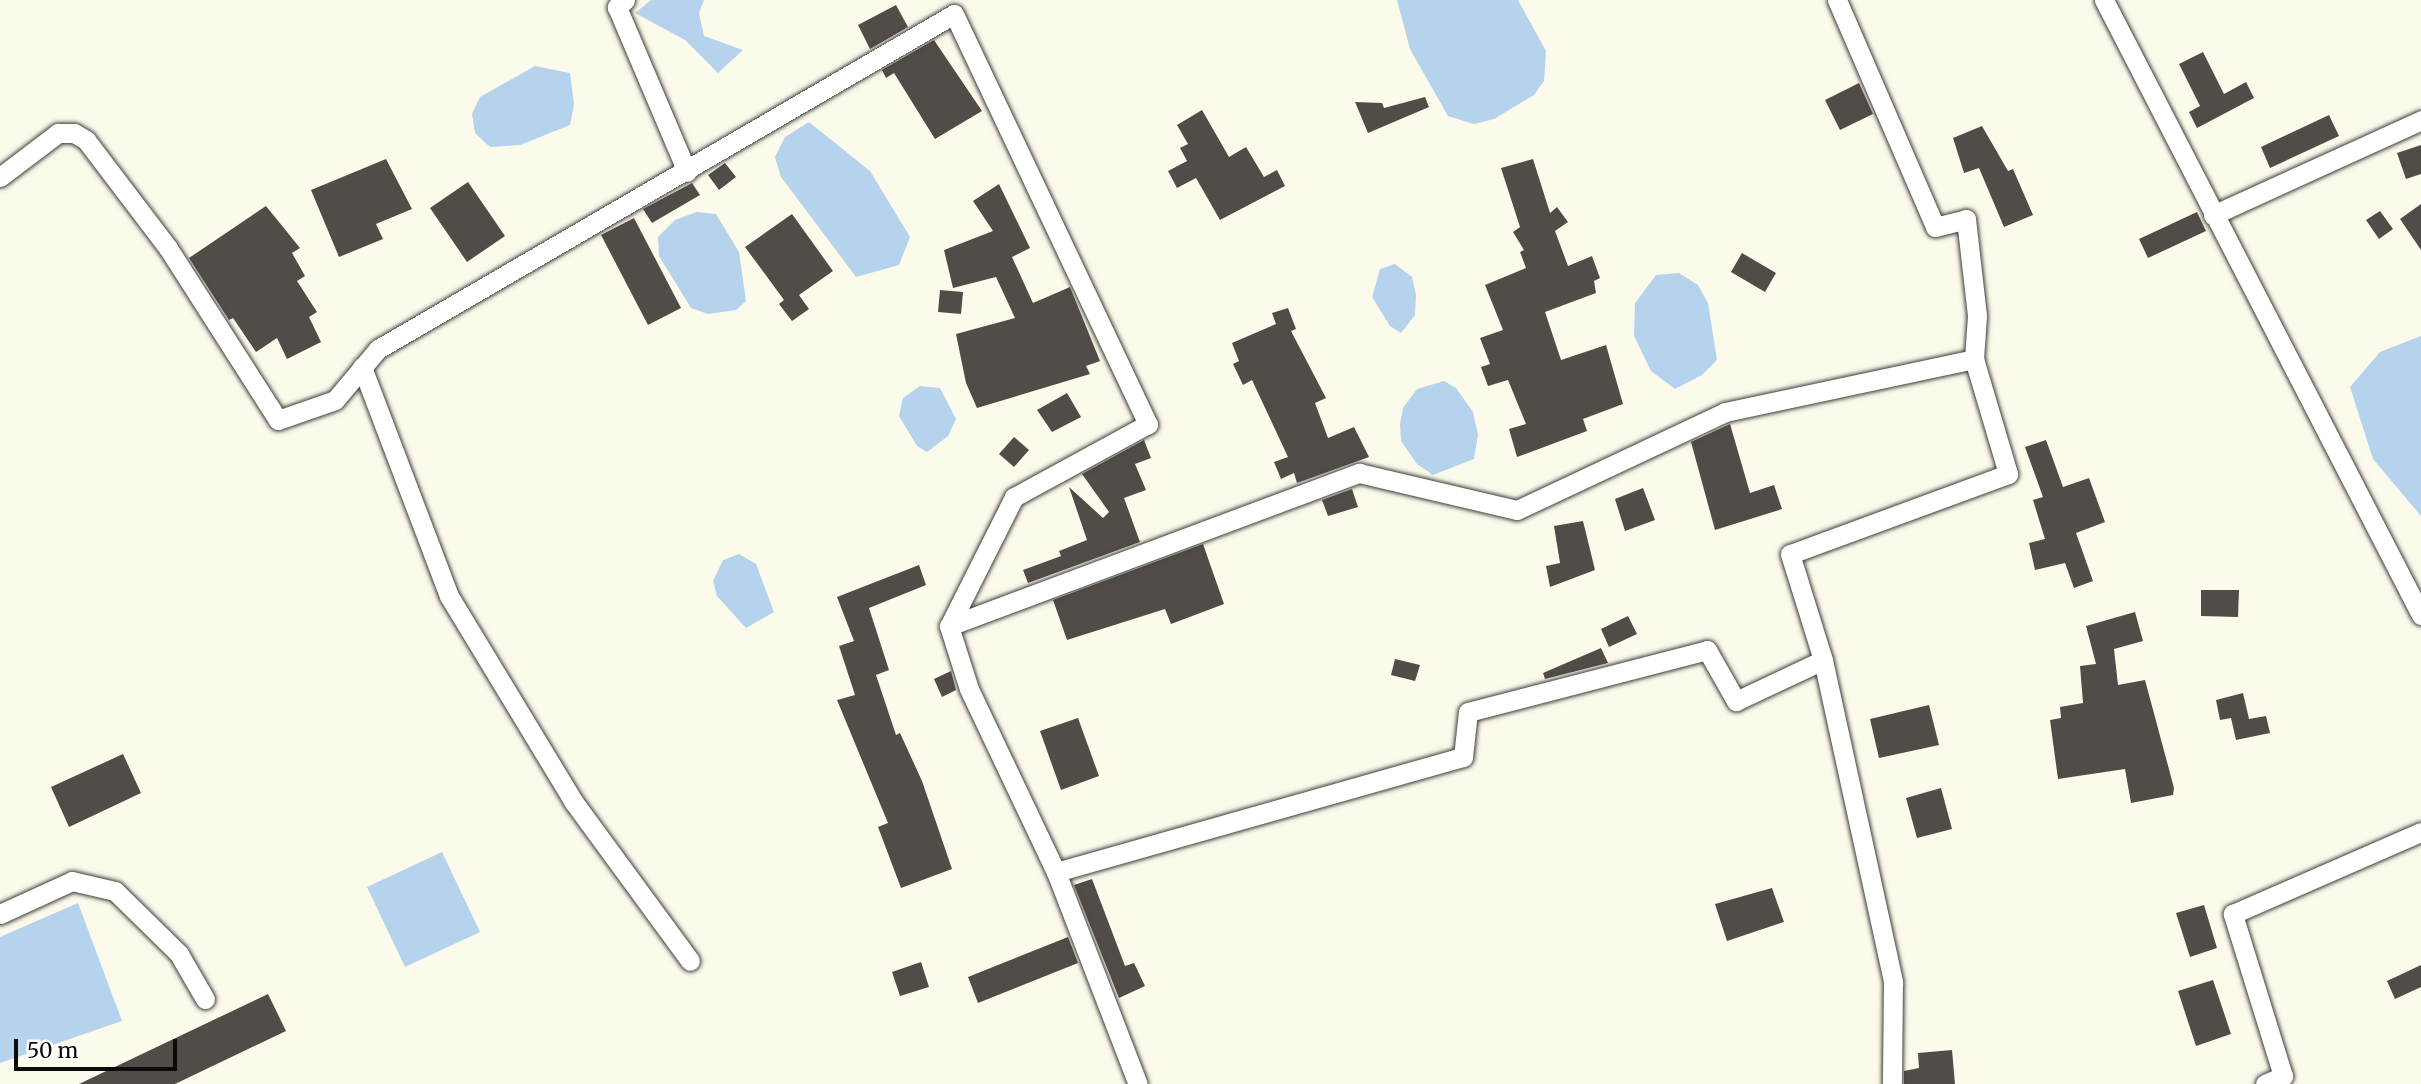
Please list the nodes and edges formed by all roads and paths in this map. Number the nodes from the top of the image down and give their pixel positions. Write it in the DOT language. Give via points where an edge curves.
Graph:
graph roads {
  1 [pos="625,0"];
  2 [pos="1837,0"];
  3 [pos="2104,0"];
  4 [pos="2421,120"];
  5 [pos="687,172"];
  6 [pos="0,177"];
  7 [pos="2213,215"];
  8 [pos="1974,359"];
  9 [pos="362,367"];
  10 [pos="2421,615"];
  11 [pos="949,626"];
  12 [pos="1823,660"];
  13 [pos="2421,832"];
  14 [pos="1056,872"];
  15 [pos="0,914"];
  16 [pos="690,961"];
  17 [pos="205,999"];
  18 [pos="1138,1084"];
  19 [pos="1892,1084"];
  20 [pos="2265,1084"];
  1 -- 5 [label="street" via="617,7"];
  2 -- 8 [label="street" via="1935,227 1966,219 1977,316"];
  3 -- 7 [label="street"];
  4 -- 7 [label="street"];
  5 -- 9 [label="street" via="378,349"];
  5 -- 11 [label="street" via="954,14 1148,424 1014,497"];
  6 -- 9 [label="street" via="58,133 74,133 86,140 168,248 278,420 335,400"];
  7 -- 10 [label="street"];
  8 -- 11 [label="street" via="1725,412 1517,509 1359,473"];
  8 -- 12 [label="street" via="2008,474 1790,554"];
  9 -- 16 [label="street" via="449,596 573,800"];
  11 -- 14 [label="street" via="969,689"];
  12 -- 14 [label="street" via="1736,701 1707,650 1468,712 1463,757"];
  12 -- 19 [label="street" via="1893,982"];
  13 -- 20 [label="street" via="2233,914 2283,1076"];
  14 -- 18 [label="street"];
  15 -- 17 [label="street" via="72,881 115,891 179,954"];
}
